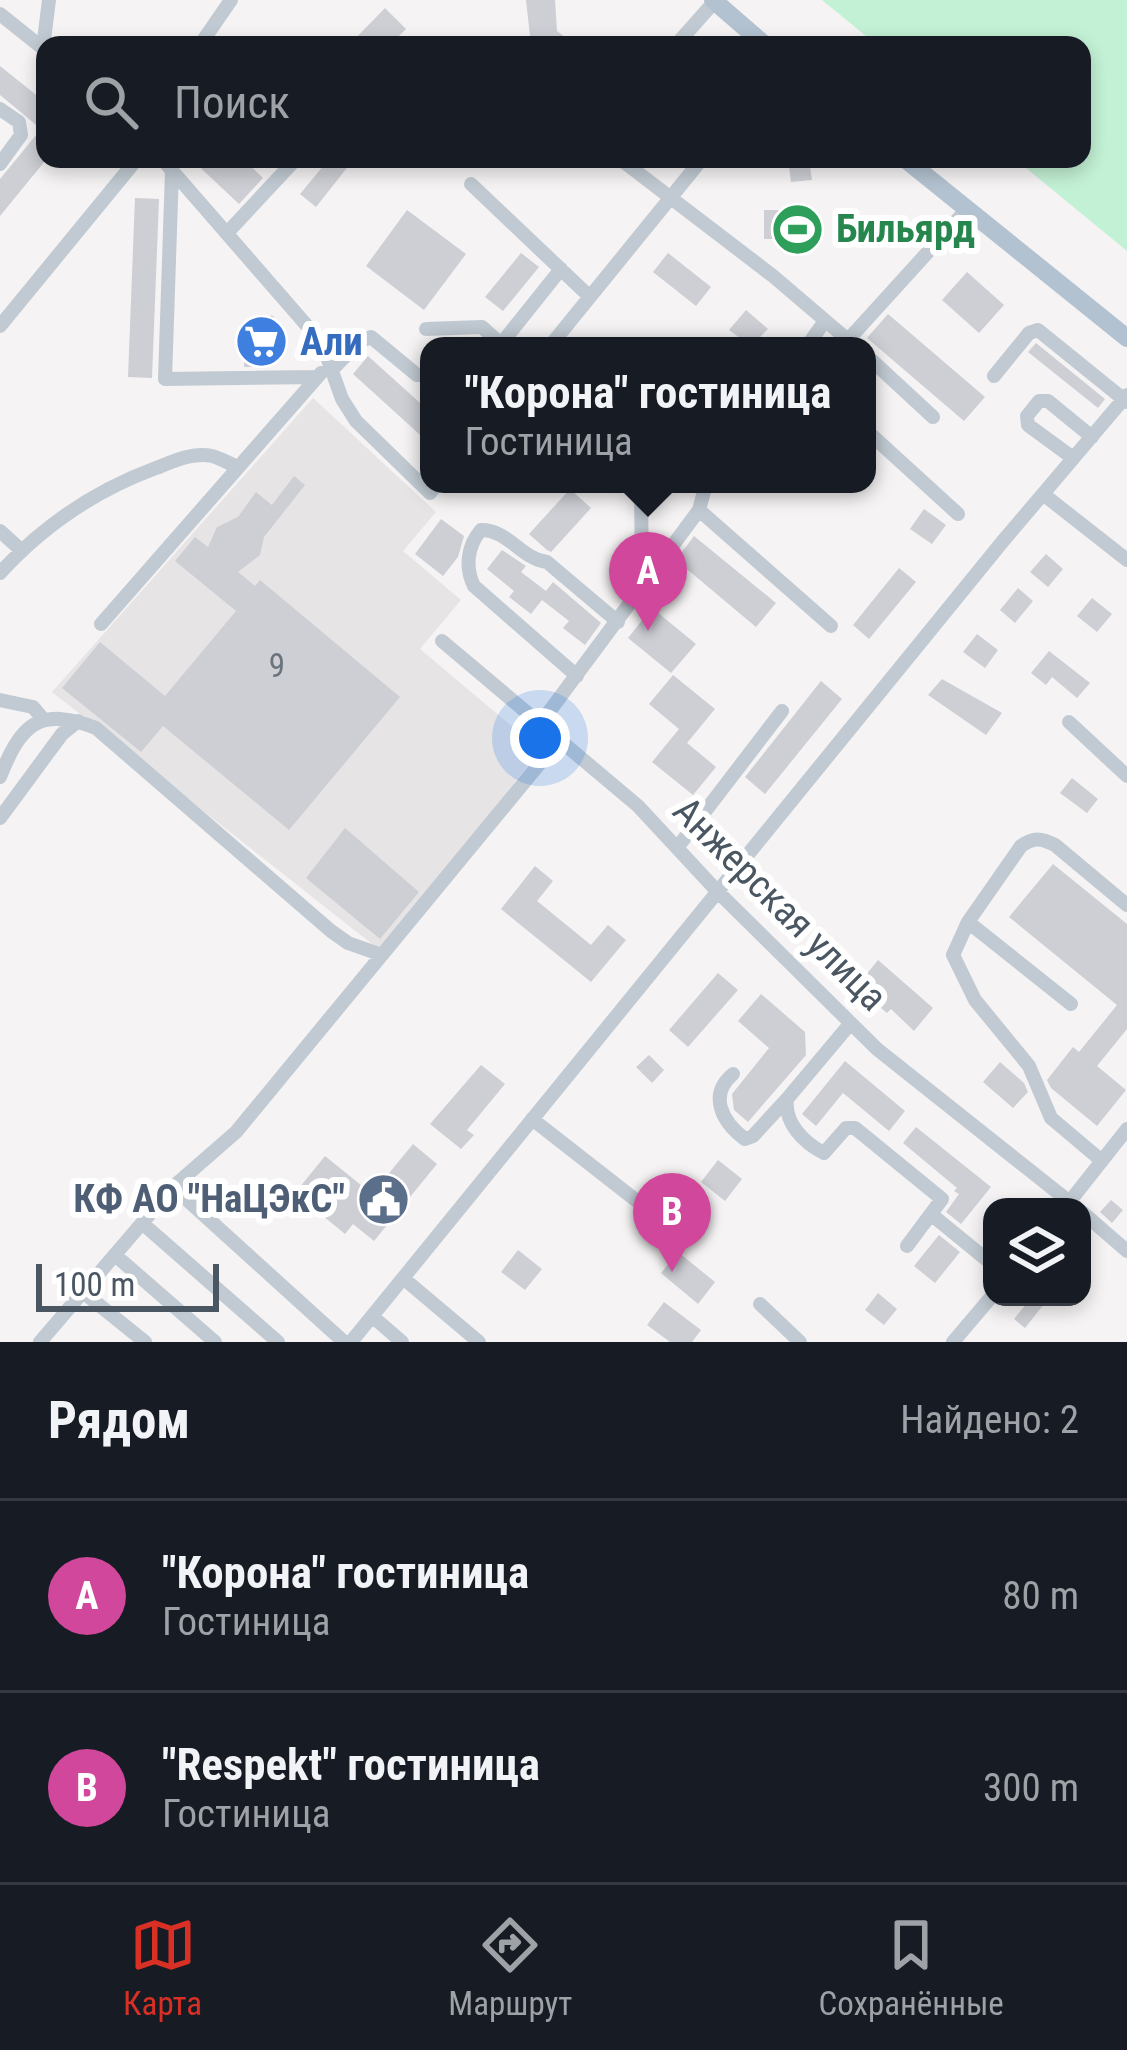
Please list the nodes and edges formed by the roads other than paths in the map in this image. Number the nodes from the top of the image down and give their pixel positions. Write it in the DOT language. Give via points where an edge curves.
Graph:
graph roads {
  1 [pos="49,0"];
  2 [pos="231,0"];
  3 [pos="714,1"];
  4 [pos="0,14"];
  5 [pos="45,36"];
  6 [pos="206,36"];
  7 [pos="684,36"];
  8 [pos="755,36"];
  9 [pos="36,43"];
  10 [pos="0,109"];
  11 [pos="0,164"];
  12 [pos="130,168"];
  13 [pos="167,168"];
  14 [pos="170,168"];
  15 [pos="288,168"];
  16 [pos="632,168"];
  17 [pos="695,168"];
  18 [pos="916,168"];
  19 [pos="471,184"];
  20 [pos="671,198"];
  21 [pos="967,209"];
  22 [pos="227,233"];
  23 [pos="561,269"];
  24 [pos="590,297"];
  25 [pos="825,321"];
  26 [pos="0,326"];
  27 [pos="457,328"];
  28 [pos="426,329"];
  29 [pos="455,337"];
  30 [pos="493,337"];
  31 [pos="508,337"];
  32 [pos="557,337"];
  33 [pos="813,337"];
  34 [pos="844,337"];
  35 [pos="856,337"];
  36 [pos="1127,338"];
  37 [pos="876,364"];
  38 [pos="325,371"];
  39 [pos="420,375"];
  40 [pos="994,376"];
  41 [pos="1126,399"];
  42 [pos="933,417"];
  43 [pos="1092,437"];
  44 [pos="876,439"];
  45 [pos="1073,458"];
  46 [pos="238,467"];
  47 [pos="420,478"];
  48 [pos="641,493"];
  49 [pos="706,493"];
  50 [pos="1043,494"];
  51 [pos="699,510"];
  52 [pos="958,514"];
  53 [pos="0,531"];
  54 [pos="21,550"];
  55 [pos="1127,560"];
  56 [pos="0,573"];
  57 [pos="642,592"];
  58 [pos="618,622"];
  59 [pos="101,624"];
  60 [pos="831,626"];
  61 [pos="442,641"];
  62 [pos="577,676"];
  63 [pos="0,700"];
  64 [pos="782,711"];
  65 [pos="44,718"];
  66 [pos="77,721"];
  67 [pos="1069,722"];
  68 [pos="540,724"];
  69 [pos="559,740"];
  70 [pos="1127,776"];
  71 [pos="0,777"];
  72 [pos="0,818"];
  73 [pos="677,848"];
  74 [pos="717,891"];
  75 [pos="1127,904"];
  76 [pos="968,922"];
  77 [pos="382,956"];
  78 [pos="1071,1004"];
  79 [pos="850,1024"];
  80 [pos="733,1074"];
  81 [pos="787,1099"];
  82 [pos="532,1119"];
  83 [pos="1127,1130"];
  84 [pos="1102,1161"];
  85 [pos="173,1187"];
  86 [pos="1062,1198"];
  87 [pos="1079,1198"];
  88 [pos="651,1212"];
  89 [pos="932,1215"];
  90 [pos="1091,1222"];
  91 [pos="142,1223"];
  92 [pos="907,1246"];
  93 [pos="1127,1251"];
  94 [pos="115,1255"];
  95 [pos="983,1257"];
  96 [pos="403,1277"];
  97 [pos="83,1292"];
  98 [pos="760,1304"];
  99 [pos="984,1306"];
  100 [pos="372,1316"];
  101 [pos="791,1339"];
  102 [pos="42,1341"];
  103 [pos="145,1342"];
  104 [pos="215,1342"];
  105 [pos="278,1342"];
  106 [pos="348,1342"];
  107 [pos="402,1342"];
  108 [pos="479,1342"];
  109 [pos="953,1342"];
  1 -- 5 [label="street"];
  2 -- 6 [label="street"];
  3 -- 7 [label="street"];
  3 -- 8 [label="main road"];
  4 -- 9 [label="street"];
  10 -- 11 [label="street" via="19,122 21,135"];
  12 -- 26 [label="street"];
  13 -- 38 [label="street" via="164,379"];
  14 -- 22 [label="street"];
  15 -- 22 [label="street"];
  16 -- 20 [label="street"];
  17 -- 20 [label="street"];
  18 -- 21 [label="main road"];
  19 -- 23 [label="street"];
  20 -- 24 [label="street"];
  20 -- 25 [label="street"];
  21 -- 35 [label="street"];
  21 -- 36 [label="main road"];
  22 -- 38 [label="street" via="322,343"];
  23 -- 24 [label="street"];
  23 -- 31 [label="street"];
  24 -- 32 [label="street"];
  25 -- 33 [label="street"];
  25 -- 34 [label="street"];
  27 -- 28 [label="street"];
  27 -- 29 [label="street"];
  27 -- 30 [label="street" via="482,327"];
  37 -- 42 [label="street"];
  38 -- 39 [label="street" via="370,337"];
  38 -- 46 [label="street"];
  38 -- 47 [label="street" via="356,421"];
  40 -- 41 [label="street" via="1038,331"];
  41 -- 43 [label="street"];
  43 -- 45 [label="street"];
  43 -- 45 [label="street" via="1039,401 1028,425"];
  44 -- 52 [label="street"];
  45 -- 50 [label="street"];
  46 -- 54 [label="street" via="186,457 118,482"];
  46 -- 59 [label="street"];
  48 -- 57 [label="street"];
  49 -- 51 [label="street"];
  50 -- 55 [label="street"];
  50 -- 74 [label="street"];
  51 -- 57 [label="street"];
  51 -- 60 [label="street"];
  53 -- 54 [label="street"];
  54 -- 56 [label="street"];
  57 -- 58 [label="street"];
  58 -- 62 [label="street"];
  58 -- 62 [label="street" via="496,530 476,535 468,559 474,586"];
  61 -- 68 [label="street, Анжерская улица"];
  62 -- 68 [label="street"];
  63 -- 65 [label="street" via="33,707"];
  64 -- 73 [label="street"];
  65 -- 66 [label="street"];
  65 -- 71 [label="street" via="20,736"];
  66 -- 72 [label="street"];
  66 -- 77 [label="street" via="96,728 331,931"];
  67 -- 70 [label="street"];
  68 -- 69 [label="street, Анжерская улица"];
  69 -- 73 [label="street, Анжерская улица"];
  69 -- 77 [label="street"];
  73 -- 74 [label="street, Анжерская улица"];
  74 -- 79 [label="street, Анжерская улица"];
  74 -- 82 [label="street"];
  75 -- 76 [label="street" via="1055,845 1032,839"];
  76 -- 78 [label="street"];
  76 -- 84 [label="street" via="952,955 956,968 1029,1066 1051,1118"];
  77 -- 85 [label="street" via="236,1132"];
  79 -- 81 [label="street"];
  79 -- 86 [label="street, Анжерская улица"];
  80 -- 81 [label="street" via="721,1090 720,1111 745,1138"];
  81 -- 89 [label="street" via="789,1123 818,1150 855,1128 942,1199"];
  82 -- 88 [label="street"];
  82 -- 96 [label="street"];
  83 -- 84 [label="street"];
  84 -- 87 [label="street"];
  85 -- 91 [label="street"];
  85 -- 106 [label="street"];
  89 -- 92 [label="street"];
  89 -- 95 [label="street"];
  90 -- 93 [label="street, Анжерская улица"];
  91 -- 94 [label="street"];
  91 -- 105 [label="street"];
  94 -- 97 [label="street"];
  94 -- 104 [label="street"];
  96 -- 100 [label="street"];
  96 -- 108 [label="street"];
  97 -- 102 [label="street"];
  97 -- 103 [label="street"];
  98 -- 101 [label="street"];
  99 -- 109 [label="street"];
  100 -- 106 [label="street"];
  100 -- 107 [label="street"];
}
